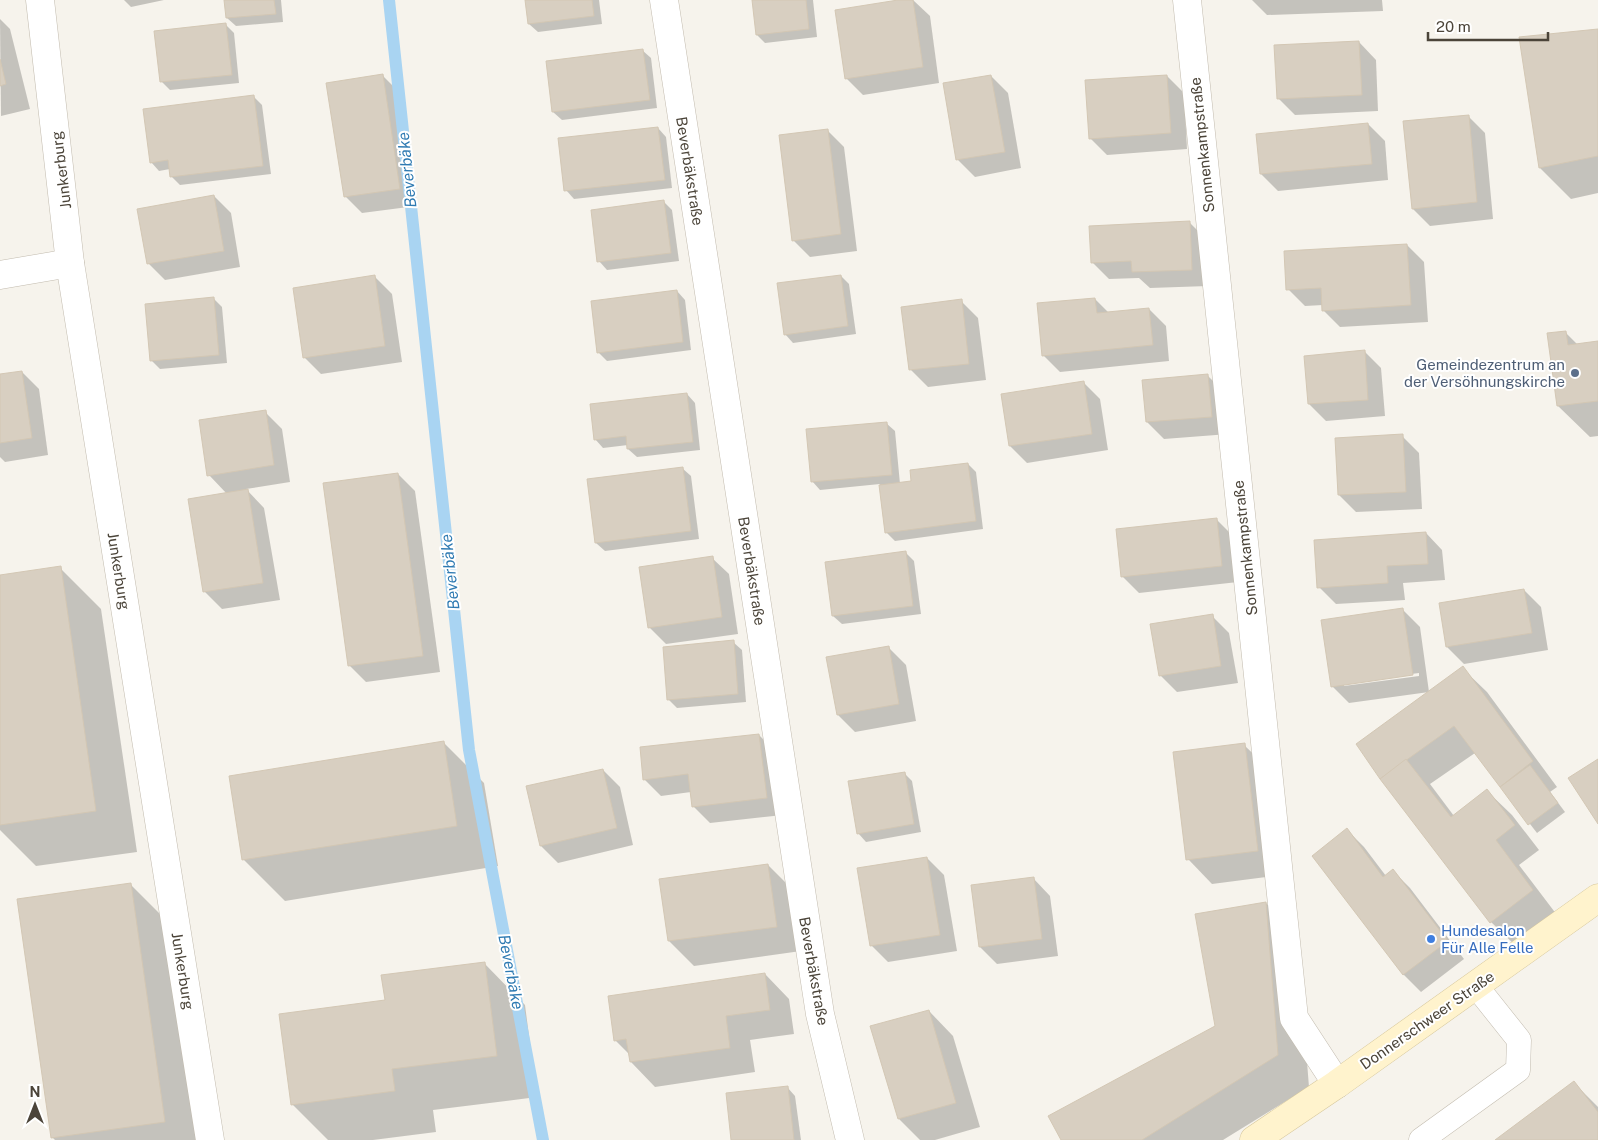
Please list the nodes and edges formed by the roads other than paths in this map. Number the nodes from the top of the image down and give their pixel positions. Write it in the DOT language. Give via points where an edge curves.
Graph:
graph roads {
  1 [pos="40,0"];
  2 [pos="664,0"];
  3 [pos="1187,0"];
  4 [pos="70,263"];
  5 [pos="0,275"];
  6 [pos="1598,898"];
  7 [pos="1476,986"];
  8 [pos="1337,1084"];
  9 [pos="210,1140"];
  10 [pos="850,1140"];
  11 [pos="1254,1140"];
  12 [pos="1421,1140"];
  1 -- 4 [label="street, Junkerburg"];
  2 -- 10 [label="street, Beverbäkstraße" via="820,1014"];
  3 -- 8 [label="street, Sonnenkampstraße" via="1294,1018"];
  4 -- 5 [label="street"];
  4 -- 9 [label="street, Junkerburg"];
  6 -- 7 [label="main road, Donnerschweer Straße"];
  7 -- 8 [label="main road, Donnerschweer Straße"];
  7 -- 12 [label="lane" via="1519,1040 1518,1070"];
  8 -- 11 [label="main road, Donnerschweer Straße"];
}
